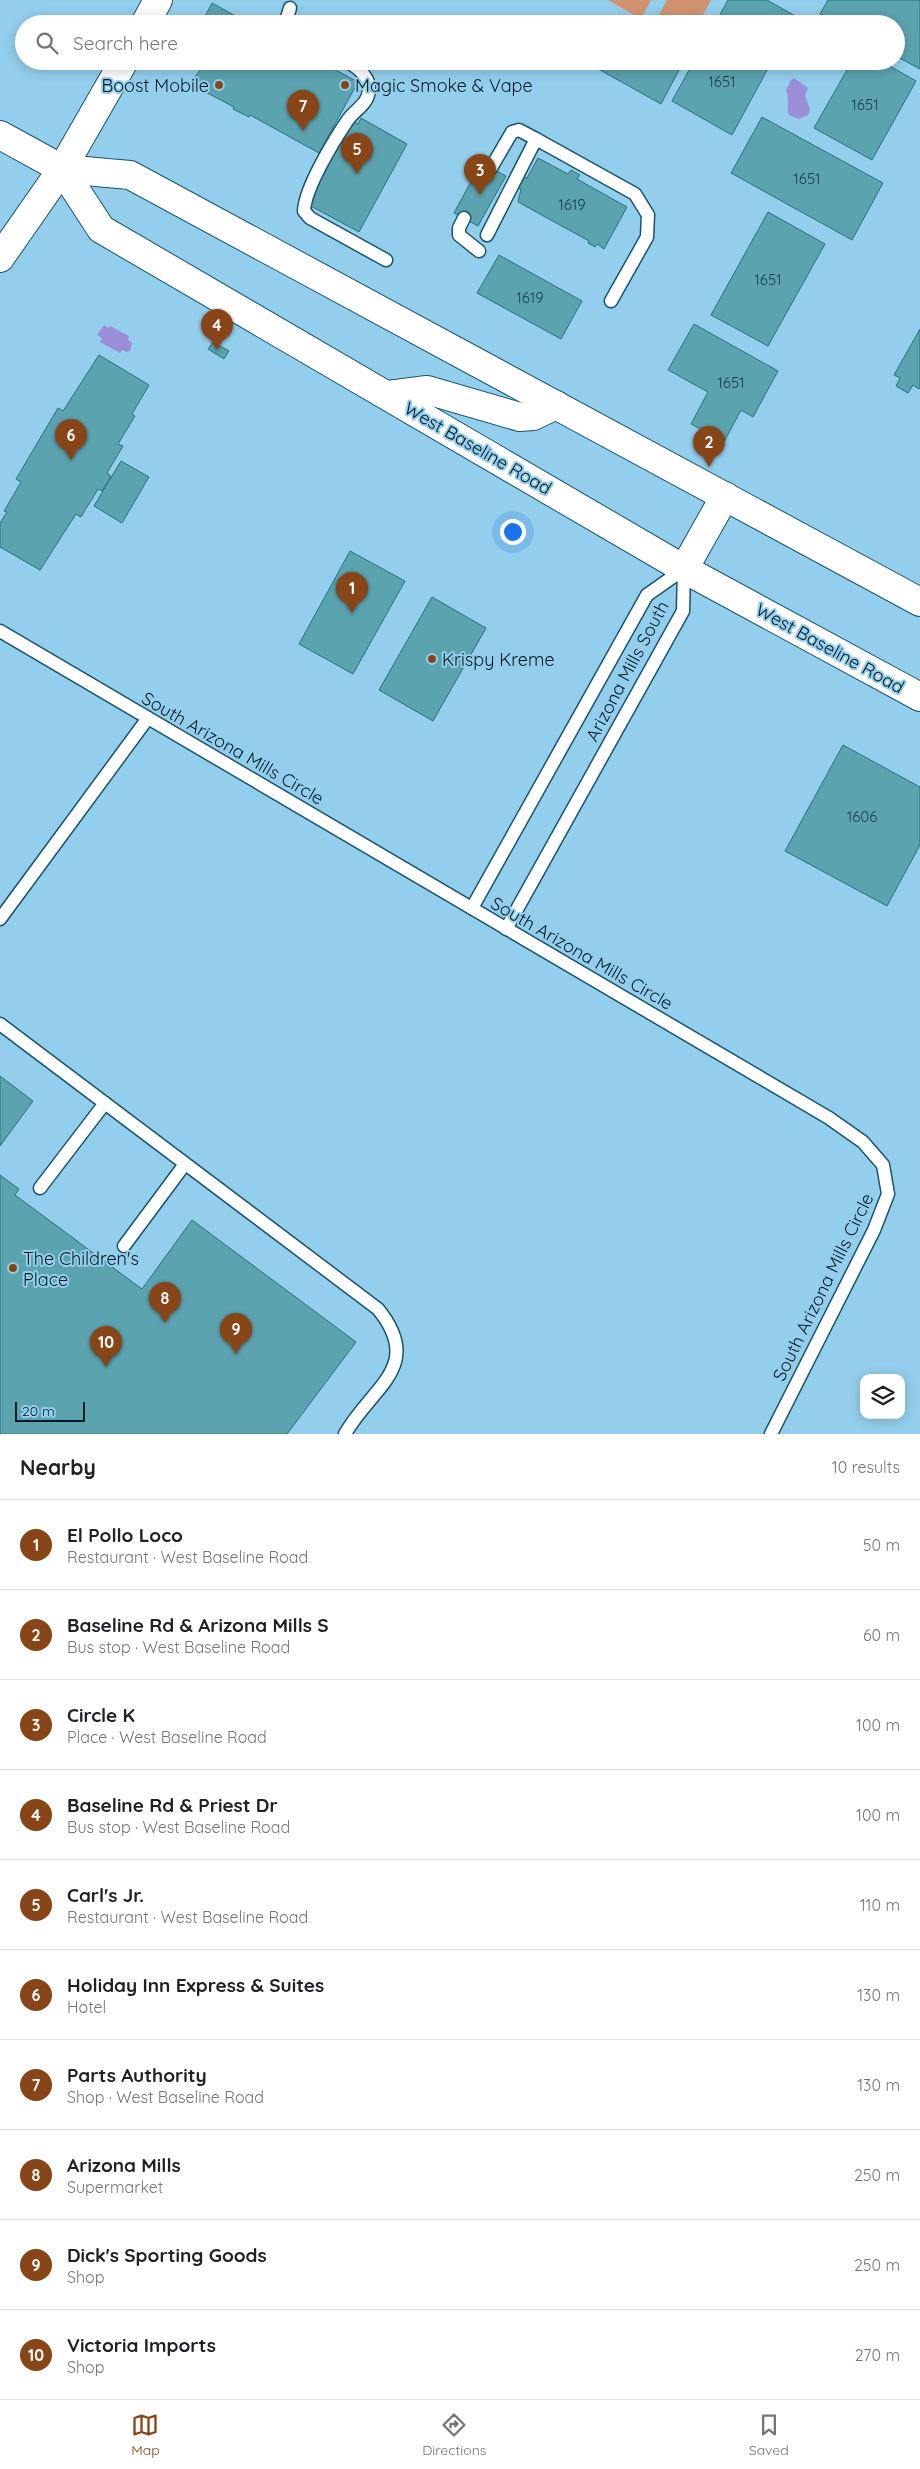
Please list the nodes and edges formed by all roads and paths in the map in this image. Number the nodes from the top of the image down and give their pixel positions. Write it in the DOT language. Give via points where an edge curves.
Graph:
graph roads {
  1 [pos="158,0"];
  2 [pos="290,8"];
  3 [pos="150,15"];
  4 [pos="288,15"];
  5 [pos="119,70"];
  6 [pos="358,70"];
  7 [pos="0,135"];
  8 [pos="536,139"];
  9 [pos="491,168"];
  10 [pos="62,169"];
  11 [pos="464,218"];
  12 [pos="487,235"];
  13 [pos="478,251"];
  14 [pos="0,258"];
  15 [pos="386,260"];
  16 [pos="611,301"];
  17 [pos="388,395"];
  18 [pos="556,405"];
  19 [pos="725,496"];
  20 [pos="684,569"];
  21 [pos="920,602"];
  22 [pos="0,631"];
  23 [pos="920,697"];
  24 [pos="148,718"];
  25 [pos="472,908"];
  26 [pos="0,919"];
  27 [pos="506,929"];
  28 [pos="0,1024"];
  29 [pos="105,1103"];
  30 [pos="185,1164"];
  31 [pos="40,1188"];
  32 [pos="124,1246"];
  33 [pos="345,1434"];
  34 [pos="772,1434"];
  1 -- 3 [label="main road"];
  2 -- 4 [label="lane"];
  5 -- 10 [label="main road"];
  6 -- 15 [label="lane" via="368,80 369,90 360,108 348,119 306,194 304,211 310,218"];
  7 -- 10 [label="main road, West Baseline Road"];
  8 -- 9 [label="lane" via="519,130 512,132"];
  8 -- 12 [label="lane"];
  8 -- 16 [label="lane" via="635,194 648,215 647,237"];
  10 -- 14 [label="main road"];
  10 -- 17 [label="main road, West Baseline Road" via="100,229"];
  10 -- 18 [label="main road, West Baseline Road" via="130,175"];
  11 -- 13 [label="lane" via="459,228 460,235"];
  17 -- 18 [label="main road" via="427,390 520,417 533,416"];
  17 -- 20 [label="main road, West Baseline Road"];
  18 -- 19 [label="main road, West Baseline Road"];
  19 -- 20 [label="main road"];
  19 -- 21 [label="main road, West Baseline Road"];
  20 -- 23 [label="main road, West Baseline Road"];
  20 -- 25 [label="lane, Arizona Mills South" via="646,595"];
  20 -- 27 [label="lane, Arizona Mills South" via="683,611"];
  22 -- 24 [label="lane, South Arizona Mills Circle"];
  24 -- 25 [label="lane, South Arizona Mills Circle"];
  24 -- 26 [label="lane"];
  25 -- 27 [label="lane, South Arizona Mills Circle"];
  27 -- 34 [label="lane, South Arizona Mills Circle" via="829,1118 863,1142 883,1165 888,1194 874,1230"];
  28 -- 29 [label="lane"];
  29 -- 30 [label="lane"];
  29 -- 31 [label="lane"];
  30 -- 32 [label="lane"];
  30 -- 33 [label="lane" via="378,1309 390,1324 397,1343 396,1359 388,1378"];
}
